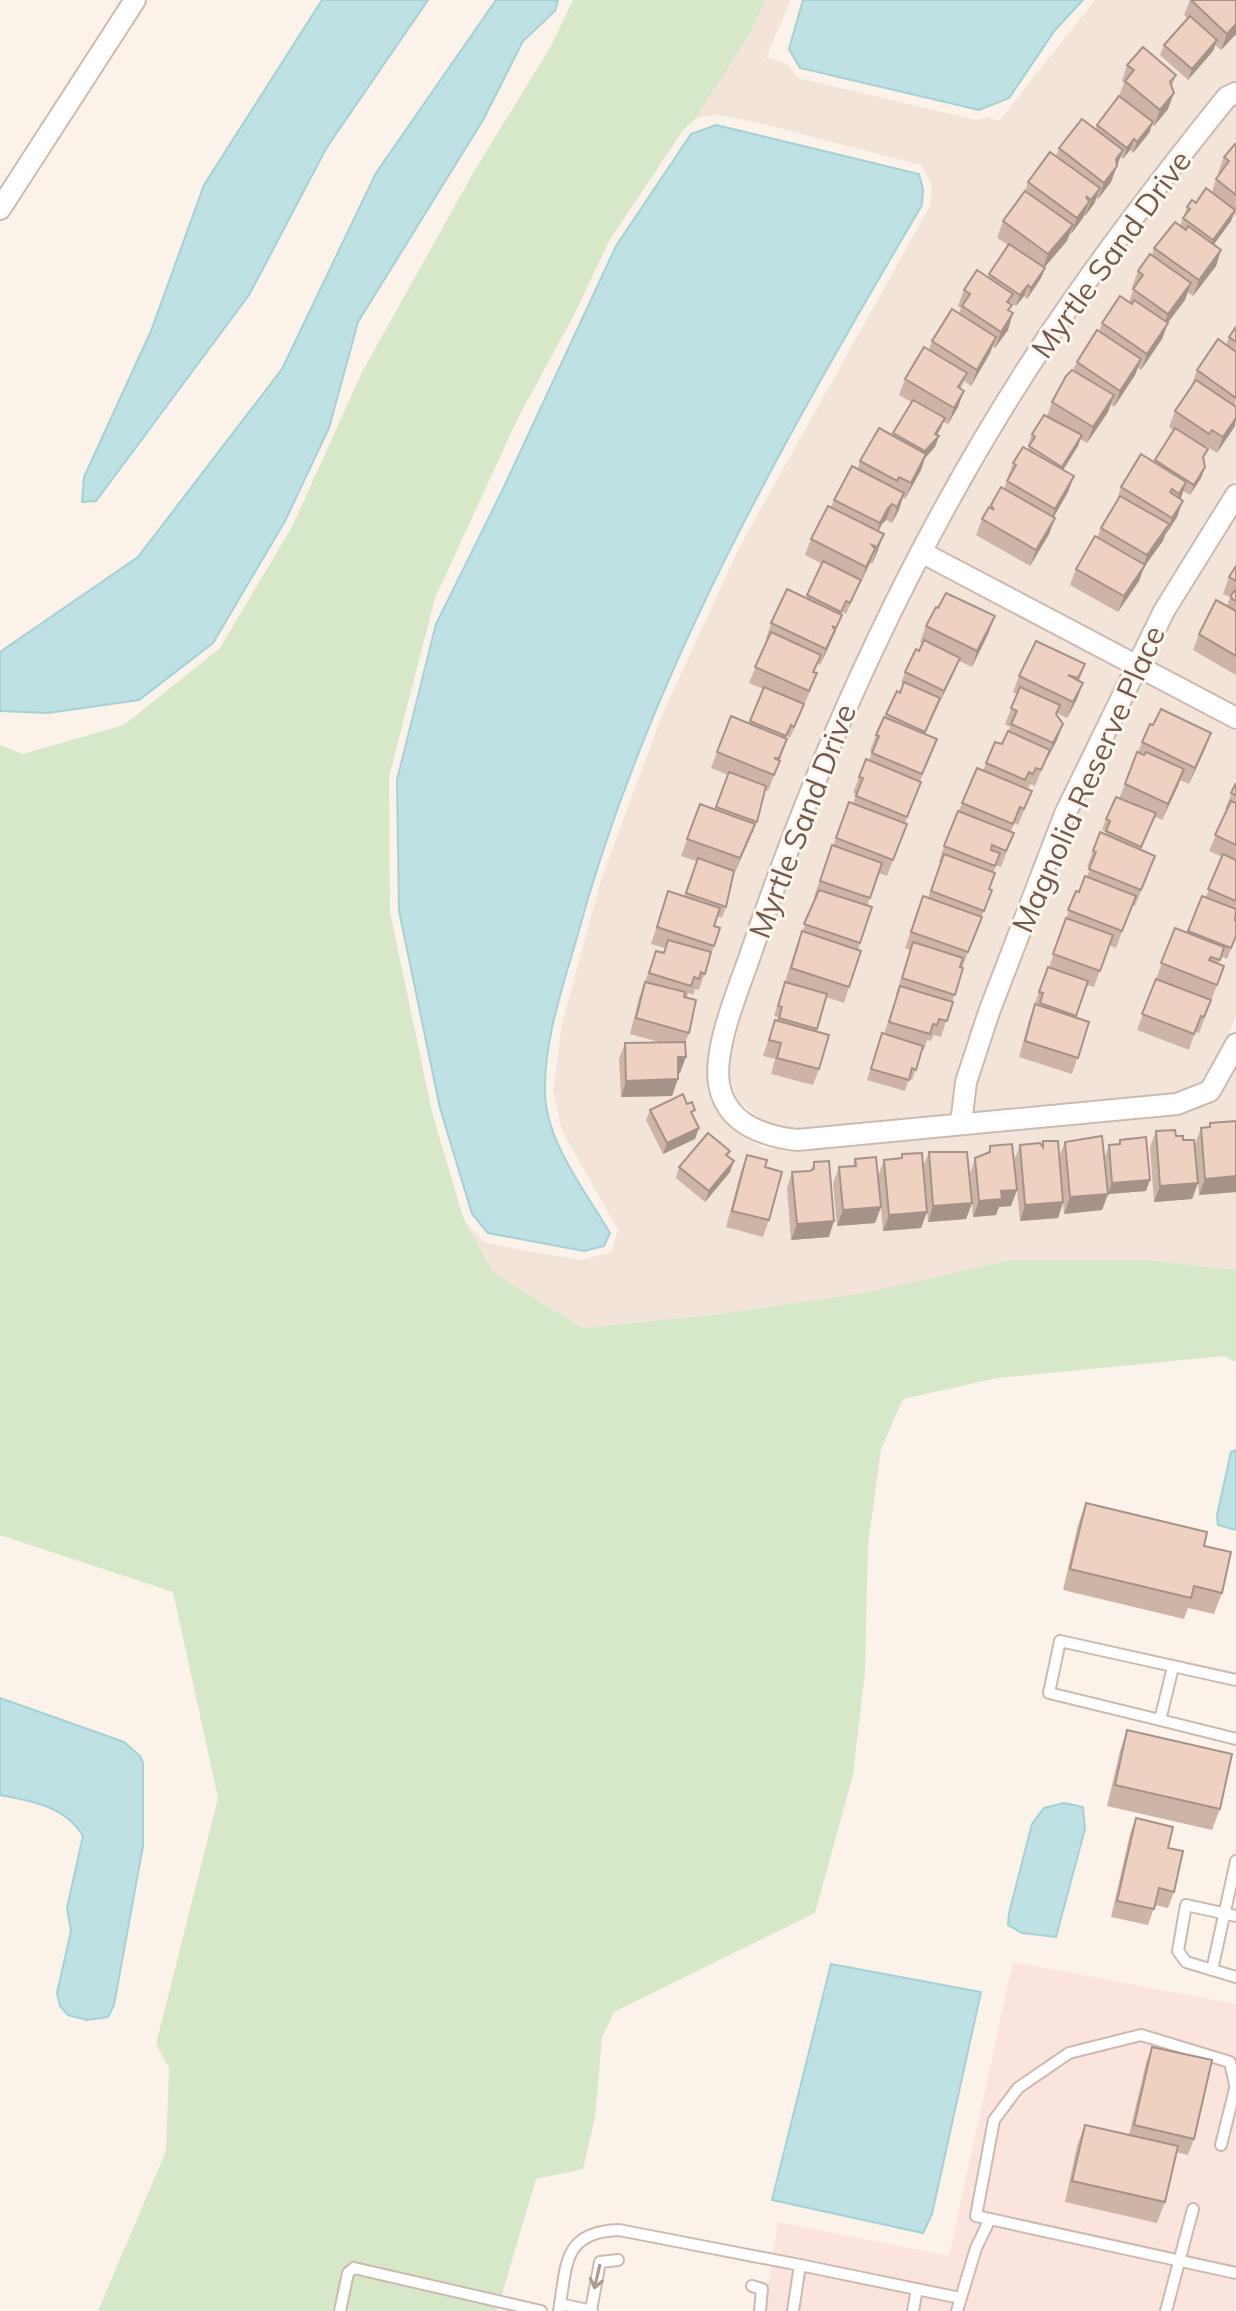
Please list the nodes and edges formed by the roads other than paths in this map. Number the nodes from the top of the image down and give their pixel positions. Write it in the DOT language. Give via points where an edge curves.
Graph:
graph roads {
  1 [pos="135,0"];
  2 [pos="1236,93"];
  3 [pos="0,209"];
  4 [pos="1236,495"];
  5 [pos="921,552"];
  6 [pos="1135,666"];
  7 [pos="1236,718"];
  8 [pos="1236,1044"];
  9 [pos="961,1124"];
  10 [pos="1173,1667"];
  11 [pos="1236,1680"];
  12 [pos="1160,1720"];
  13 [pos="1236,1739"];
  14 [pos="1236,1861"];
  15 [pos="1230,1915"];
  16 [pos="1212,1970"];
  17 [pos="1236,1977"];
  18 [pos="1236,2089"];
  19 [pos="1221,2145"];
  20 [pos="1193,2209"];
  21 [pos="990,2219"];
  22 [pos="1178,2259"];
  23 [pos="618,2260"];
  24 [pos="800,2265"];
  25 [pos="1236,2273"];
  26 [pos="752,2286"];
  27 [pos="917,2289"];
  28 [pos="960,2298"];
  29 [pos="559,2307"];
  30 [pos="518,2308"];
  31 [pos="592,2310"];
  32 [pos="340,2311"];
  33 [pos="541,2311"];
  34 [pos="760,2311"];
  35 [pos="793,2311"];
  36 [pos="913,2311"];
  37 [pos="958,2311"];
  38 [pos="1166,2311"];
  1 -- 3 [label="street"];
  2 -- 5 [label="street, Myrtle Sand Drive" via="1227,97 1160,180 1050,334"];
  4 -- 6 [label="street, Magnolia Reserve Place"];
  5 -- 6 [label="street"];
  5 -- 9 [label="street, Myrtle Sand Drive" via="810,790 732,1009 719,1084 729,1108 765,1136 797,1140"];
  6 -- 7 [label="street"];
  6 -- 9 [label="street, Magnolia Reserve Place" via="1026,909 966,1082"];
  8 -- 9 [label="street, Myrtle Sand Drive" via="1210,1091 1177,1104"];
  10 -- 11 [label="lane"];
  10 -- 12 [label="lane"];
  10 -- 12 [label="lane" via="1060,1641 1049,1693"];
  12 -- 13 [label="lane"];
  14 -- 15 [label="lane"];
  15 -- 16 [label="lane"];
  15 -- 16 [label="lane" via="1186,1905 1178,1951 1186,1962"];
  16 -- 17 [label="lane"];
  18 -- 19 [label="lane"];
  18 -- 21 [label="lane" via="1230,2062 1141,2035 1069,2053 1018,2088 994,2120 976,2216"];
  20 -- 22 [label="lane"];
  21 -- 22 [label="lane"];
  21 -- 28 [label="lane"];
  22 -- 25 [label="lane"];
  22 -- 38 [label="lane"];
  23 -- 31 [label="lane, one-way" via="600,2262"];
  24 -- 27 [label="lane"];
  24 -- 29 [label="lane" via="619,2230 598,2231 577,2240 569,2254"];
  24 -- 35 [label="lane"];
  26 -- 34 [label="lane" via="762,2289"];
  27 -- 28 [label="lane"];
  27 -- 36 [label="lane"];
  28 -- 37 [label="lane"];
  29 -- 31 [label="lane"];
  30 -- 32 [label="lane" via="354,2268 348,2273"];
  30 -- 33 [label="lane"];
}
